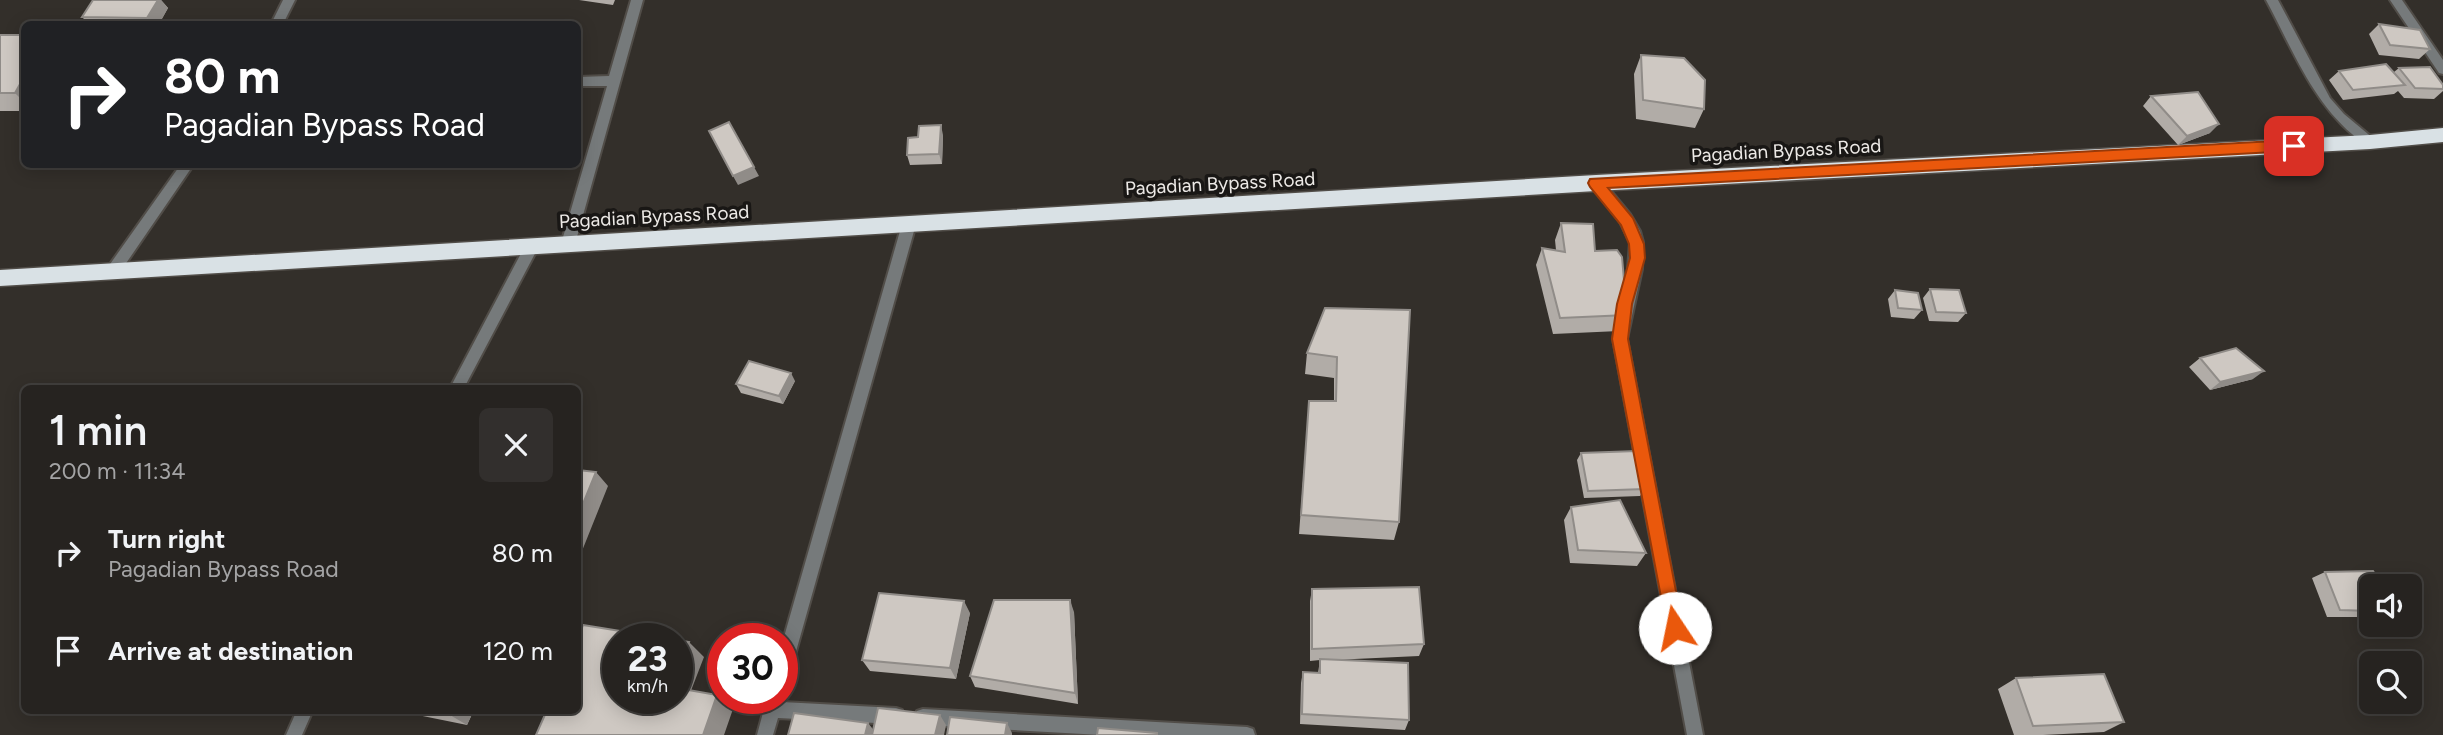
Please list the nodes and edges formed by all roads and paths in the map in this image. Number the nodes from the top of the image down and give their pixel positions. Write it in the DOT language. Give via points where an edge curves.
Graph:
graph roads {
  1 [pos="289,0"];
  2 [pos="637,0"];
  3 [pos="2272,0"];
  4 [pos="2396,0"];
  5 [pos="278,21"];
  6 [pos="2443,70"];
  7 [pos="581,81"];
  8 [pos="614,81"];
  9 [pos="2443,135"];
  10 [pos="2370,142"];
  11 [pos="185,168"];
  12 [pos="1595,183"];
  13 [pos="909,224"];
  14 [pos="568,244"];
  15 [pos="532,246"];
  16 [pos="113,271"];
  17 [pos="0,278"];
  18 [pos="459,385"];
  19 [pos="796,623"];
  20 [pos="798,706"];
  21 [pos="303,714"];
  22 [pos="771,714"];
  23 [pos="1243,734"];
  24 [pos="294,735"];
  25 [pos="765,735"];
  26 [pos="1695,735"];
  1 -- 5 [label="street"];
  2 -- 8 [label="street"];
  3 -- 10 [label="street" via="2326,101"];
  4 -- 6 [label="street"];
  7 -- 8 [label="street"];
  8 -- 14 [label="street"];
  9 -- 10 [label="highway, Pagadian Bypass Road"];
  10 -- 12 [label="highway, Pagadian Bypass Road"];
  11 -- 16 [label="street"];
  12 -- 13 [label="highway, Pagadian Bypass Road"];
  12 -- 26 [label="street" via="1628,222 1637,244 1620,339"];
  13 -- 14 [label="highway, Pagadian Bypass Road"];
  13 -- 19 [label="street"];
  14 -- 15 [label="highway, Pagadian Bypass Road"];
  15 -- 16 [label="highway, Pagadian Bypass Road"];
  15 -- 18 [label="street"];
  16 -- 17 [label="highway, Pagadian Bypass Road"];
  20 -- 23 [label="street"];
  21 -- 24 [label="street"];
  22 -- 25 [label="street"];
}
